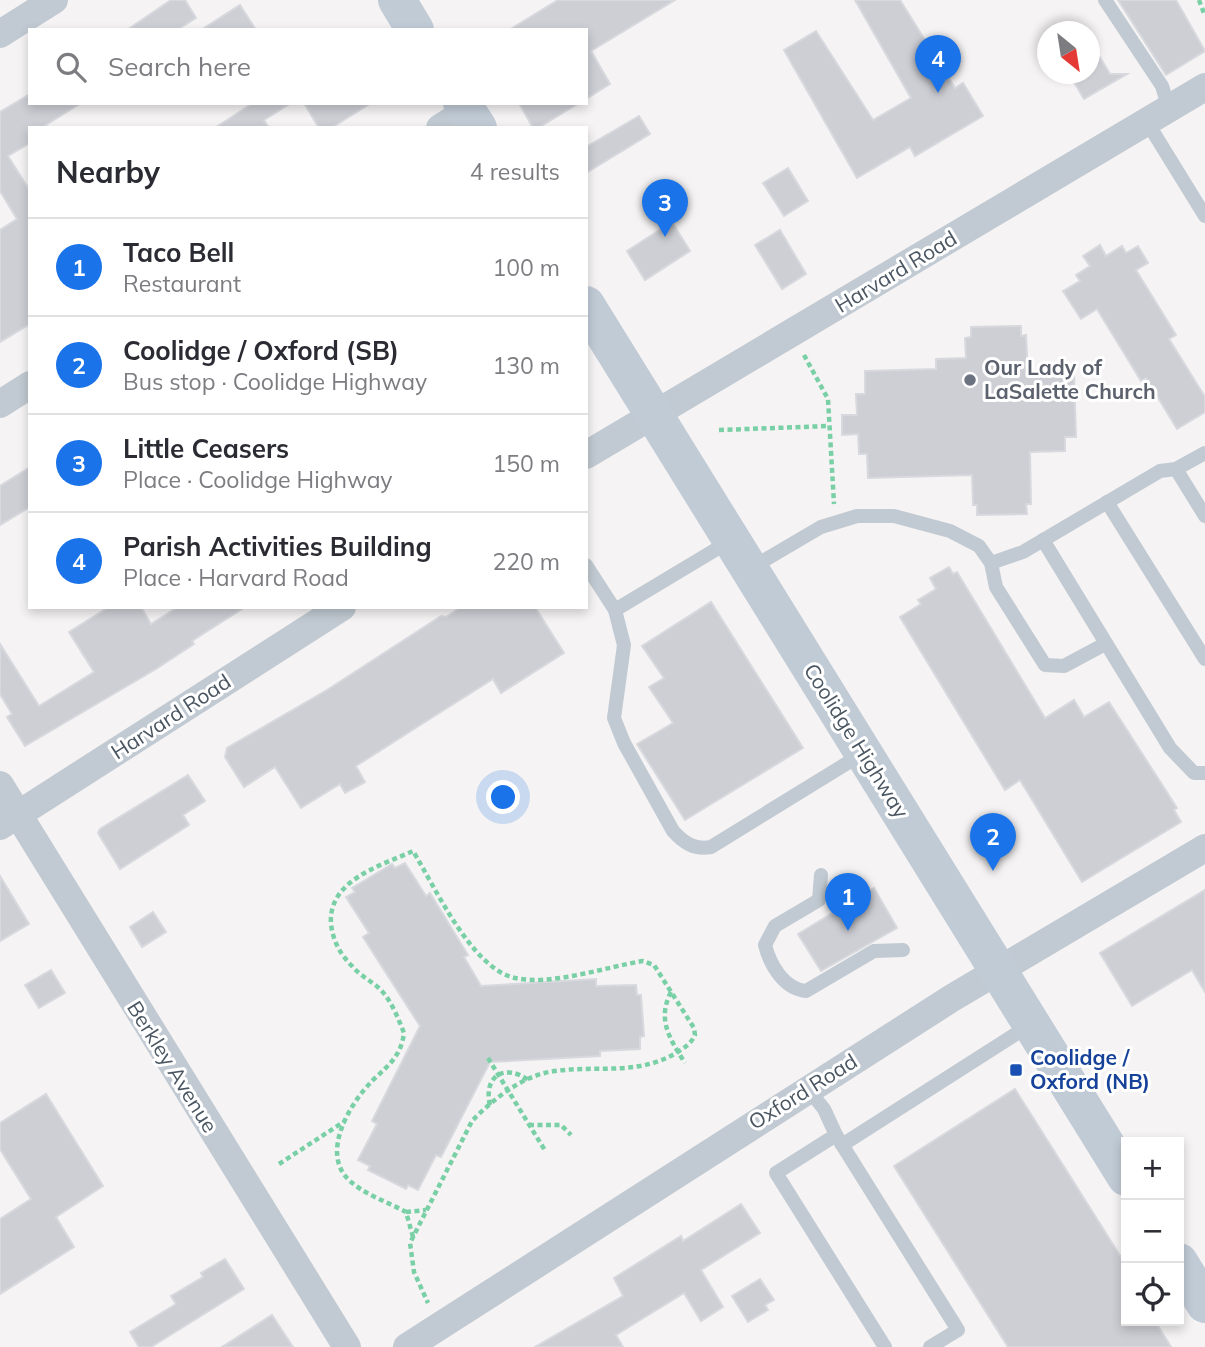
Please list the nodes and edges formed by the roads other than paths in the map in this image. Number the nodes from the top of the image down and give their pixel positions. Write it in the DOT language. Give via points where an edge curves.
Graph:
graph roads {
  1 [pos="54,0"];
  2 [pos="397,0"];
  3 [pos="1105,0"];
  4 [pos="414,28"];
  5 [pos="0,34"];
  6 [pos="1205,87"];
  7 [pos="1158,115"];
  8 [pos="1205,216"];
  9 [pos="588,307"];
  10 [pos="28,386"];
  11 [pos="0,404"];
  12 [pos="655,415"];
  13 [pos="1205,453"];
  14 [pos="588,454"];
  15 [pos="1176,469"];
  16 [pos="1107,502"];
  17 [pos="1205,516"];
  18 [pos="1043,540"];
  19 [pos="741,555"];
  20 [pos="991,563"];
  21 [pos="588,568"];
  22 [pos="339,609"];
  23 [pos="615,610"];
  24 [pos="1105,644"];
  25 [pos="1205,659"];
  26 [pos="863,753"];
  27 [pos="1205,773"];
  28 [pos="0,785"];
  29 [pos="9,820"];
  30 [pos="1205,848"];
  31 [pos="821,875"];
  32 [pos="903,950"];
  33 [pos="1000,969"];
  34 [pos="1032,1024"];
  35 [pos="808,1089"];
  36 [pos="839,1140"];
  37 [pos="1121,1169"];
  38 [pos="1180,1263"];
  39 [pos="1205,1304"];
  40 [pos="347,1347"];
  41 [pos="407,1347"];
  42 [pos="885,1347"];
  43 [pos="930,1347"];
  1 -- 5 [label="street"];
  2 -- 4 [label="main road"];
  3 -- 7 [label="lane" via="1162,86"];
  6 -- 7 [label="street, Harvard Road"];
  7 -- 8 [label="lane"];
  7 -- 12 [label="street, Harvard Road"];
  9 -- 12 [label="main road, Coolidge Highway"];
  10 -- 11 [label="street"];
  12 -- 14 [label="street, Harvard Road"];
  12 -- 19 [label="main road, Coolidge Highway"];
  13 -- 15 [label="lane"];
  15 -- 16 [label="lane" via="1160,471"];
  15 -- 17 [label="lane"];
  16 -- 18 [label="lane"];
  16 -- 25 [label="lane"];
  18 -- 20 [label="lane"];
  18 -- 24 [label="lane"];
  19 -- 20 [label="lane" via="857,516 894,516 950,531 979,546"];
  19 -- 23 [label="lane"];
  19 -- 26 [label="main road, Coolidge Highway"];
  20 -- 24 [label="lane" via="996,587 1045,665 1064,666"];
  21 -- 23 [label="lane"];
  22 -- 29 [label="street, Harvard Road"];
  23 -- 26 [label="lane" via="624,645 614,718 673,831 684,843 711,847"];
  24 -- 27 [label="lane" via="1170,748 1194,773"];
  26 -- 33 [label="main road, Coolidge Highway"];
  28 -- 29 [label="street, Berkley Avenue"];
  29 -- 40 [label="street, Berkley Avenue"];
  30 -- 33 [label="street, Oxford Road"];
  31 -- 32 [label="lane" via="819,900 775,926 765,945 786,984 806,991 874,951"];
  33 -- 34 [label="main road, Coolidge Highway"];
  33 -- 35 [label="street, Oxford Road"];
  34 -- 36 [label="lane"];
  34 -- 37 [label="main road, Coolidge Highway"];
  35 -- 36 [label="lane"];
  35 -- 41 [label="street, Oxford Road"];
  36 -- 42 [label="lane" via="776,1173"];
  36 -- 43 [label="lane" via="958,1330"];
  38 -- 39 [label="main road"];
}
